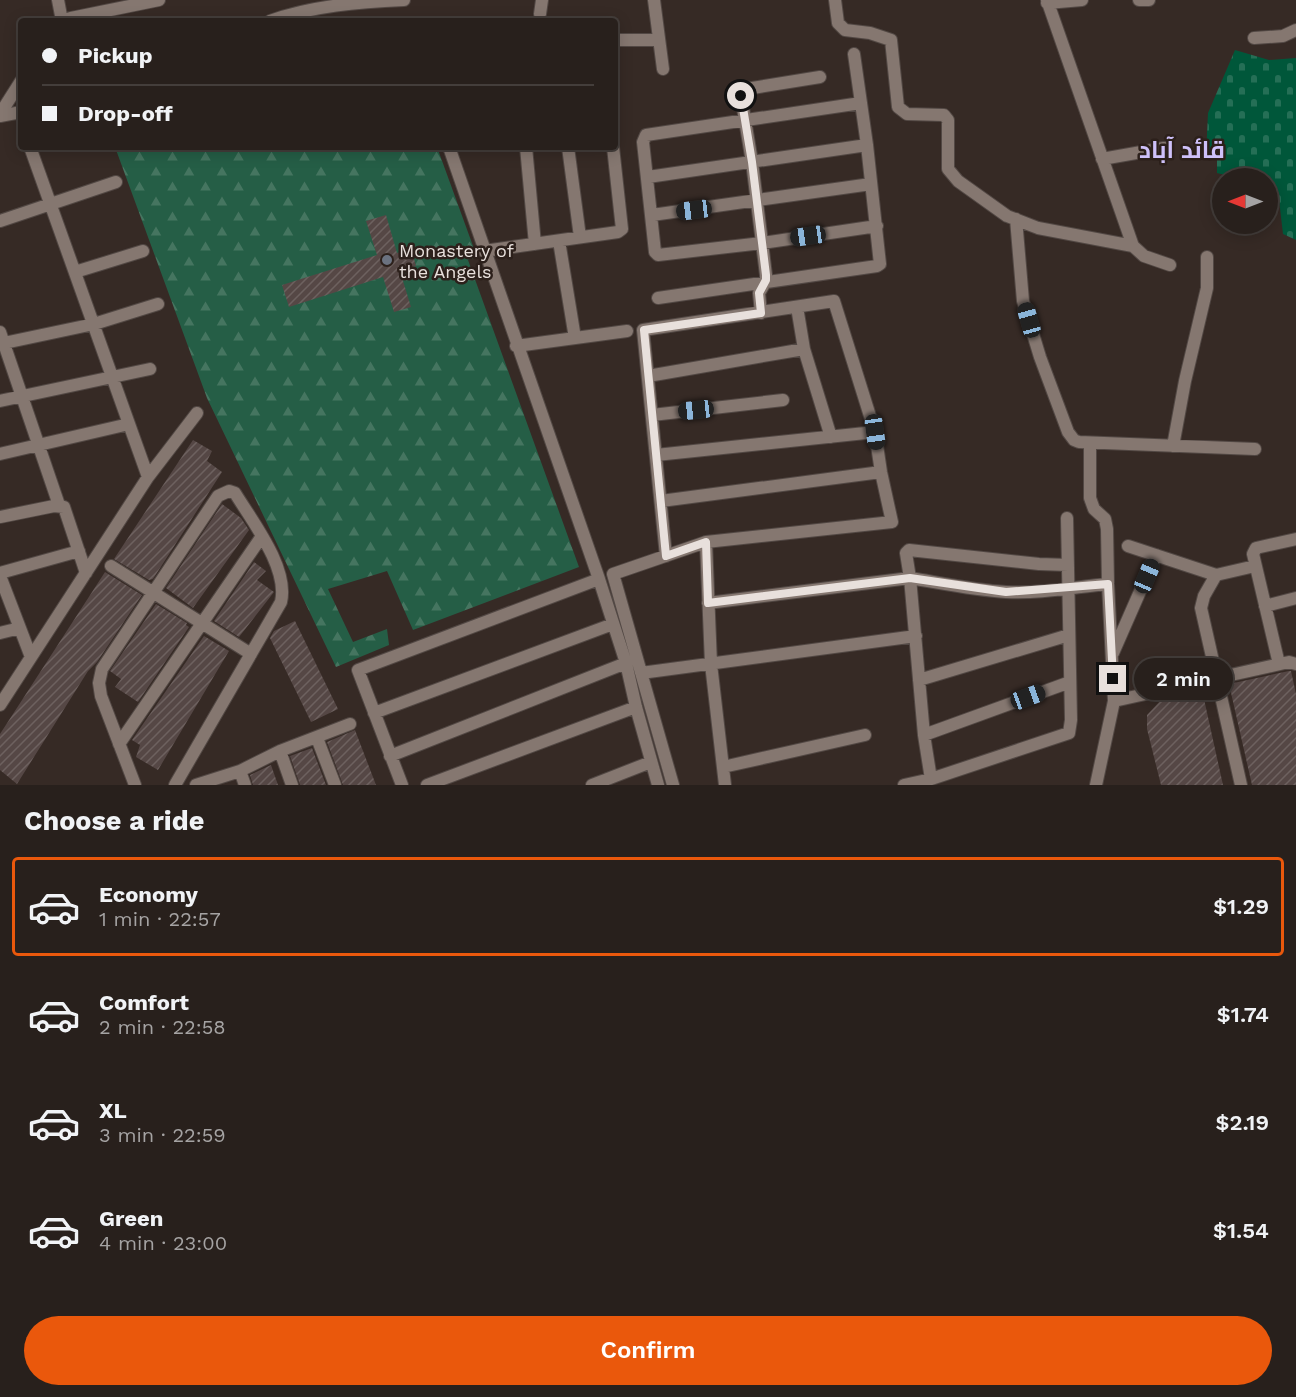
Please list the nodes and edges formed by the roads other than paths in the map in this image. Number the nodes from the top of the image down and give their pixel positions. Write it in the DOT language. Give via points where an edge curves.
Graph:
graph roads {
  1 [pos="58,0"];
  2 [pos="159,0"];
  3 [pos="404,0"];
  4 [pos="542,0"];
  5 [pos="654,0"];
  6 [pos="835,0"];
  7 [pos="1082,0"];
  8 [pos="1139,0"];
  9 [pos="1149,0"];
  10 [pos="1047,2"];
  11 [pos="540,14"];
  12 [pos="66,18"];
  13 [pos="76,18"];
  14 [pos="278,18"];
  15 [pos="1296,30"];
  16 [pos="1254,38"];
  17 [pos="618,40"];
  18 [pos="659,40"];
  19 [pos="854,54"];
  20 [pos="663,69"];
  21 [pos="820,77"];
  22 [pos="18,86"];
  23 [pos="861,103"];
  24 [pos="0,115"];
  25 [pos="18,116"];
  26 [pos="746,119"];
  27 [pos="867,146"];
  28 [pos="1164,148"];
  29 [pos="31,150"];
  30 [pos="449,150"];
  31 [pos="526,150"];
  32 [pos="568,150"];
  33 [pos="614,150"];
  34 [pos="1102,159"];
  35 [pos="752,162"];
  36 [pos="648,177"];
  37 [pos="116,182"];
  38 [pos="871,184"];
  39 [pos="757,201"];
  40 [pos="51,204"];
  41 [pos="652,215"];
  42 [pos="1016,219"];
  43 [pos="0,221"];
  44 [pos="876,226"];
  45 [pos="580,237"];
  46 [pos="559,241"];
  47 [pos="762,243"];
  48 [pos="535,244"];
  49 [pos="1133,246"];
  50 [pos="143,251"];
  51 [pos="484,251"];
  52 [pos="1207,257"];
  53 [pos="1170,265"];
  54 [pos="75,272"];
  55 [pos="764,284"];
  56 [pos="658,298"];
  57 [pos="158,304"];
  58 [pos="797,307"];
  59 [pos="761,313"];
  60 [pos="94,324"];
  61 [pos="627,331"];
  62 [pos="575,338"];
  63 [pos="1,340"];
  64 [pos="516,346"];
  65 [pos="804,350"];
  66 [pos="150,369"];
  67 [pos="648,376"];
  68 [pos="113,377"];
  69 [pos="23,396"];
  70 [pos="783,400"];
  71 [pos="0,401"];
  72 [pos="197,413"];
  73 [pos="652,415"];
  74 [pos="129,424"];
  75 [pos="875,432"];
  76 [pos="831,436"];
  77 [pos="1090,443"];
  78 [pos="39,446"];
  79 [pos="1173,446"];
  80 [pos="1255,449"];
  81 [pos="0,454"];
  82 [pos="656,455"];
  83 [pos="881,472"];
  84 [pos="148,477"];
  85 [pos="661,501"];
  86 [pos="59,505"];
  87 [pos="0,517"];
  88 [pos="1067,518"];
  89 [pos="262,536"];
  90 [pos="1296,539"];
  91 [pos="706,542"];
  92 [pos="1128,546"];
  93 [pos="79,551"];
  94 [pos="1156,555"];
  95 [pos="666,556"];
  96 [pos="1068,565"];
  97 [pos="111,566"];
  98 [pos="1255,566"];
  99 [pos="86,573"];
  100 [pos="0,575"];
  101 [pos="1216,575"];
  102 [pos="910,578"];
  103 [pos="599,579"];
  104 [pos="1108,584"];
  105 [pos="1068,588"];
  106 [pos="153,593"];
  107 [pos="1296,598"];
  108 [pos="708,603"];
  109 [pos="1265,606"];
  110 [pos="202,624"];
  111 [pos="613,624"];
  112 [pos="20,628"];
  113 [pos="0,633"];
  114 [pos="1069,635"];
  115 [pos="916,636"];
  116 [pos="251,654"];
  117 [pos="31,657"];
  118 [pos="1112,657"];
  119 [pos="626,663"];
  120 [pos="1295,663"];
  121 [pos="711,664"];
  122 [pos="1279,664"];
  123 [pos="641,673"];
  124 [pos="1216,677"];
  125 [pos="919,680"];
  126 [pos="1070,682"];
  127 [pos="1114,701"];
  128 [pos="0,705"];
  129 [pos="636,707"];
  130 [pos="374,713"];
  131 [pos="350,724"];
  132 [pos="865,735"];
  133 [pos="924,735"];
  134 [pos="317,738"];
  135 [pos="119,744"];
  136 [pos="280,751"];
  137 [pos="390,756"];
  138 [pos="651,762"];
  139 [pos="723,767"];
  140 [pos="240,771"];
  141 [pos="931,779"];
  142 [pos="135,785"];
  143 [pos="175,785"];
  144 [pos="196,785"];
  145 [pos="245,785"];
  146 [pos="292,785"];
  147 [pos="334,785"];
  148 [pos="402,785"];
  149 [pos="427,785"];
  150 [pos="592,785"];
  151 [pos="658,785"];
  152 [pos="673,785"];
  153 [pos="725,785"];
  154 [pos="904,785"];
  155 [pos="1096,785"];
  156 [pos="1241,785"];
  1 -- 12 [label="street"];
  2 -- 13 [label="street"];
  3 -- 14 [label="street" via="353,4"];
  4 -- 11 [label="street"];
  5 -- 18 [label="street"];
  6 -- 42 [label="street" via="838,23 844,30 891,40 898,107 907,114 944,115 948,120 948,169 958,181"];
  7 -- 10 [label="street"];
  8 -- 9 [label="street"];
  10 -- 34 [label="street"];
  15 -- 16 [label="street" via="1283,36"];
  17 -- 18 [label="street"];
  18 -- 20 [label="street"];
  19 -- 23 [label="street"];
  21 -- 26 [label="street" via="746,89 741,96"];
  22 -- 24 [label="street"];
  23 -- 26 [label="street"];
  23 -- 27 [label="street"];
  24 -- 25 [label="street"];
  26 -- 35 [label="street"];
  26 -- 36 [label="street" via="646,135 643,142"];
  27 -- 35 [label="street"];
  27 -- 38 [label="street"];
  28 -- 34 [label="street"];
  29 -- 40 [label="street"];
  30 -- 51 [label="street"];
  31 -- 48 [label="street"];
  32 -- 45 [label="street"];
  33 -- 45 [label="street" via="622,229"];
  34 -- 49 [label="street"];
  35 -- 36 [label="street"];
  35 -- 39 [label="street"];
  36 -- 41 [label="street"];
  37 -- 40 [label="street"];
  38 -- 39 [label="street"];
  38 -- 44 [label="street"];
  39 -- 41 [label="street"];
  39 -- 47 [label="street"];
  40 -- 43 [label="street"];
  40 -- 54 [label="street"];
  41 -- 47 [label="street" via="658,255"];
  42 -- 49 [label="street" via="1038,228"];
  42 -- 77 [label="street" via="1023,301 1040,357 1071,437"];
  44 -- 47 [label="street"];
  44 -- 55 [label="street" via="881,262 878,266"];
  45 -- 46 [label="street"];
  46 -- 48 [label="street"];
  46 -- 62 [label="street"];
  47 -- 55 [label="street"];
  48 -- 51 [label="street"];
  49 -- 53 [label="street" via="1144,256"];
  50 -- 54 [label="street"];
  51 -- 64 [label="street"];
  52 -- 79 [label="street" via="1207,288"];
  54 -- 60 [label="street"];
  55 -- 56 [label="street"];
  55 -- 59 [label="street" via="759,293"];
  57 -- 60 [label="street"];
  58 -- 59 [label="street"];
  58 -- 65 [label="street"];
  58 -- 75 [label="street" via="834,302"];
  59 -- 67 [label="street" via="644,330"];
  60 -- 63 [label="street"];
  60 -- 68 [label="street"];
  61 -- 62 [label="street"];
  62 -- 64 [label="street"];
  63 -- 69 [label="street"];
  64 -- 103 [label="street"];
  65 -- 67 [label="street"];
  65 -- 76 [label="street"];
  66 -- 68 [label="street"];
  67 -- 73 [label="street"];
  68 -- 69 [label="street"];
  68 -- 74 [label="street"];
  69 -- 71 [label="street"];
  69 -- 78 [label="street"];
  70 -- 73 [label="street"];
  72 -- 84 [label="street"];
  73 -- 82 [label="street"];
  74 -- 78 [label="street"];
  74 -- 84 [label="street"];
  75 -- 76 [label="street"];
  75 -- 83 [label="street"];
  76 -- 82 [label="street"];
  77 -- 79 [label="street"];
  77 -- 104 [label="street" via="1089,498 1106,522"];
  78 -- 81 [label="street"];
  78 -- 86 [label="street"];
  79 -- 80 [label="street"];
  82 -- 85 [label="street"];
  83 -- 85 [label="street"];
  83 -- 91 [label="street" via="892,522"];
  84 -- 99 [label="street"];
  85 -- 95 [label="street"];
  86 -- 87 [label="street"];
  86 -- 93 [label="street" via="66,510"];
  88 -- 96 [label="street"];
  89 -- 106 [label="street" via="235,493 223,492"];
  89 -- 110 [label="street"];
  89 -- 116 [label="street" via="282,579 283,591 281,602"];
  90 -- 98 [label="street" via="1256,548"];
  91 -- 95 [label="street"];
  91 -- 108 [label="street"];
  92 -- 94 [label="street"];
  93 -- 99 [label="street"];
  93 -- 100 [label="street"];
  94 -- 101 [label="street"];
  94 -- 118 [label="street"];
  95 -- 123 [label="street" via="613,574"];
  96 -- 102 [label="street" via="909,550 906,553"];
  96 -- 105 [label="street"];
  97 -- 106 [label="street"];
  98 -- 101 [label="street"];
  98 -- 109 [label="street"];
  99 -- 117 [label="street"];
  100 -- 112 [label="street"];
  101 -- 124 [label="street" via="1201,608"];
  102 -- 105 [label="street" via="1006,592"];
  102 -- 108 [label="street"];
  102 -- 115 [label="street"];
  103 -- 111 [label="street"];
  103 -- 130 [label="street" via="358,670"];
  104 -- 105 [label="street"];
  104 -- 118 [label="street"];
  105 -- 114 [label="street"];
  106 -- 110 [label="street"];
  106 -- 135 [label="street" via="102,669 99,682"];
  107 -- 109 [label="street"];
  108 -- 121 [label="street"];
  109 -- 122 [label="street"];
  110 -- 116 [label="street"];
  110 -- 135 [label="street"];
  111 -- 119 [label="street"];
  111 -- 130 [label="street"];
  112 -- 113 [label="street"];
  112 -- 117 [label="street"];
  114 -- 125 [label="street"];
  114 -- 126 [label="street"];
  115 -- 121 [label="street"];
  115 -- 125 [label="street"];
  116 -- 143 [label="street"];
  117 -- 128 [label="street"];
  118 -- 127 [label="street"];
  119 -- 129 [label="street"];
  119 -- 137 [label="street"];
  120 -- 122 [label="street"];
  121 -- 123 [label="street"];
  121 -- 139 [label="street"];
  122 -- 124 [label="street"];
  123 -- 152 [label="street"];
  124 -- 127 [label="street"];
  124 -- 156 [label="street"];
  125 -- 133 [label="street"];
  126 -- 133 [label="street"];
  126 -- 141 [label="street" via="1070,733"];
  127 -- 155 [label="street"];
  129 -- 138 [label="street"];
  129 -- 149 [label="street"];
  130 -- 137 [label="street"];
  131 -- 134 [label="street"];
  132 -- 139 [label="street"];
  133 -- 141 [label="street"];
  134 -- 136 [label="street"];
  134 -- 147 [label="street"];
  135 -- 142 [label="street"];
  136 -- 140 [label="street"];
  136 -- 146 [label="street"];
  137 -- 148 [label="street"];
  138 -- 150 [label="street"];
  138 -- 151 [label="street"];
  139 -- 153 [label="street"];
  140 -- 144 [label="street"];
  140 -- 145 [label="street"];
  141 -- 154 [label="street"];
}
